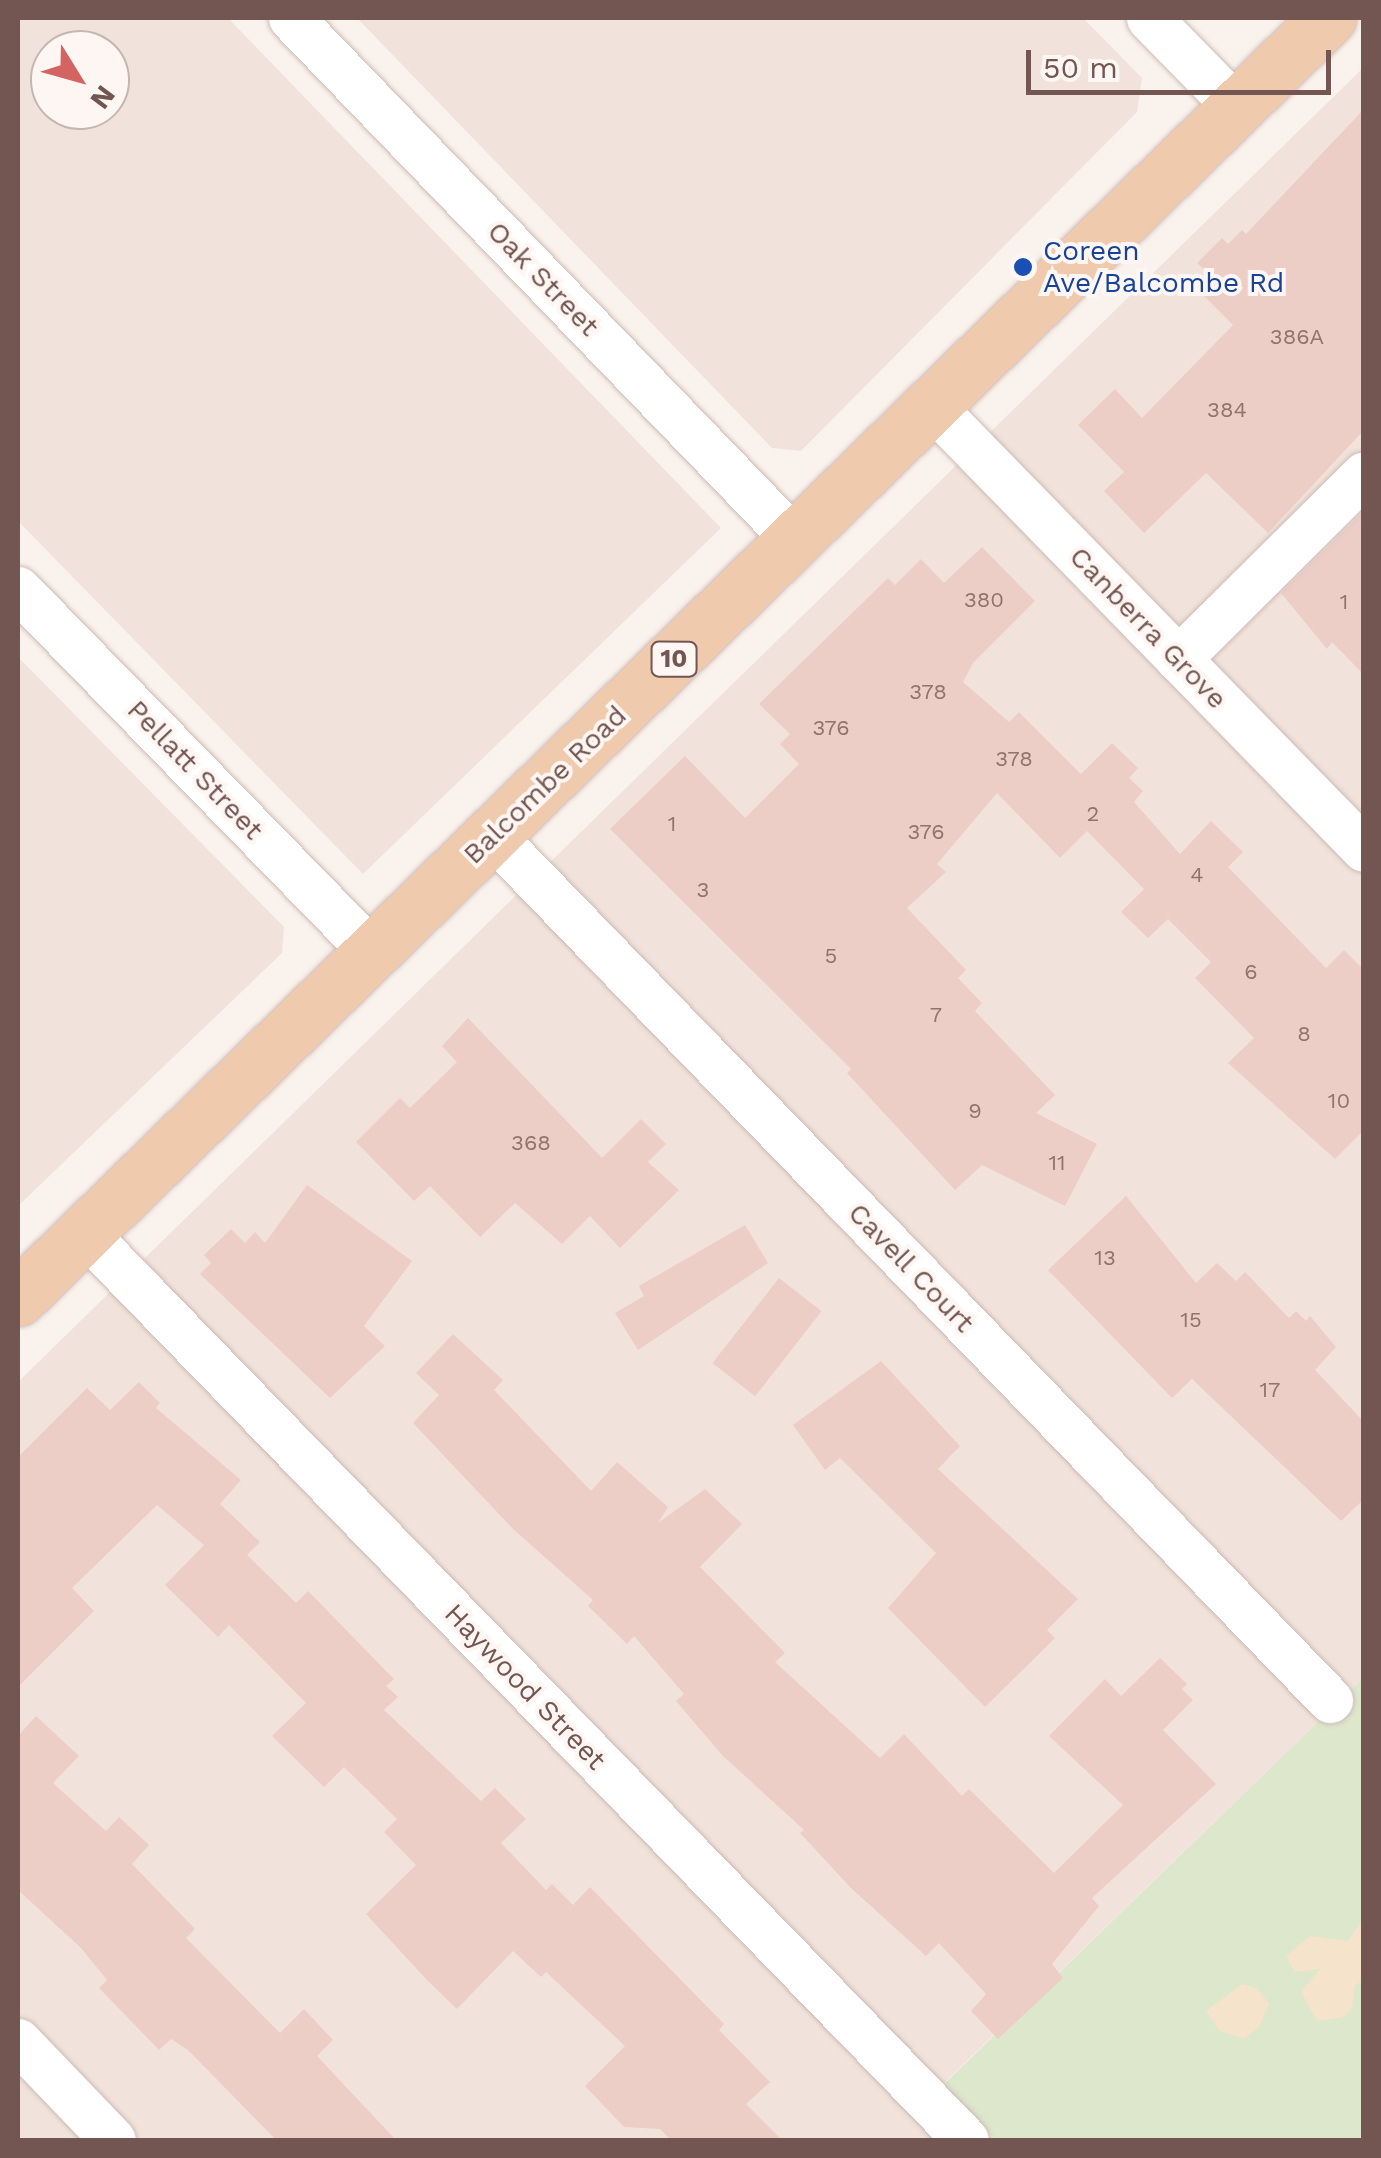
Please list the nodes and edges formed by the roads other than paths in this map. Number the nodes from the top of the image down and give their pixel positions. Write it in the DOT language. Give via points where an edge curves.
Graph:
graph roads {
  1 [pos="291,18"];
  2 [pos="1149,18"];
  3 [pos="1328,18"];
  4 [pos="1237,108"];
  5 [pos="933,407"];
  6 [pos="1364,474"];
  7 [pos="796,540"];
  8 [pos="18,588"];
  9 [pos="1178,659"];
  10 [pos="494,836"];
  11 [pos="1364,849"];
  12 [pos="372,952"];
  13 [pos="85,1232"];
  14 [pos="18,1298"];
  15 [pos="1330,1700"];
  16 [pos="18,2042"];
  17 [pos="113,2140"];
  18 [pos="966,2140"];
  1 -- 7 [label="street, Oak Street"];
  2 -- 4 [label="street"];
  3 -- 4 [label="main road, Balcombe Road / 10"];
  4 -- 5 [label="main road, Balcombe Road / 10"];
  5 -- 7 [label="main road, Balcombe Road / 10"];
  5 -- 9 [label="street, Canberra Grove"];
  6 -- 9 [label="street"];
  7 -- 10 [label="main road, Balcombe Road / 10"];
  8 -- 12 [label="street, Pellatt Street"];
  9 -- 11 [label="street, Canberra Grove"];
  10 -- 12 [label="main road, Balcombe Road / 10"];
  10 -- 15 [label="street, Cavell Court"];
  12 -- 13 [label="main road, Balcombe Road / 10"];
  13 -- 14 [label="main road, Balcombe Road / 10"];
  13 -- 18 [label="street, Haywood Street"];
  16 -- 17 [label="street"];
}
